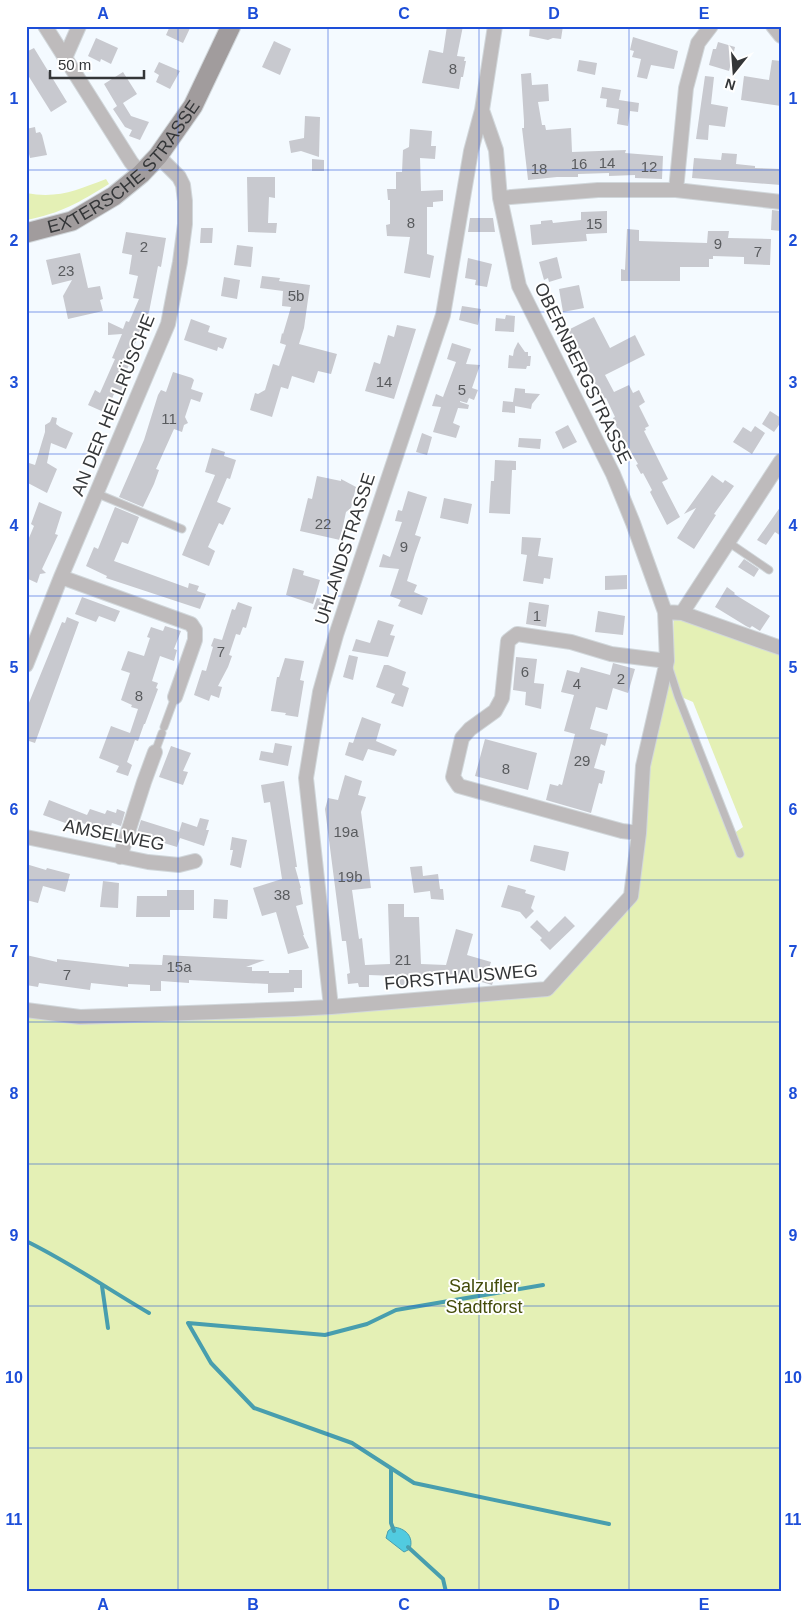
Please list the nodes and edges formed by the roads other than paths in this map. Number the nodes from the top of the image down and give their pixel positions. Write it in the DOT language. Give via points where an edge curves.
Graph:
graph roads {
  1 [pos="45,26"];
  2 [pos="79,26"];
  3 [pos="231,26"];
  4 [pos="495,26"];
  5 [pos="712,26"];
  6 [pos="773,26"];
  7 [pos="781,36"];
  8 [pos="65,58"];
  9 [pos="482,110"];
  10 [pos="158,156"];
  11 [pos="141,174"];
  12 [pos="676,190"];
  13 [pos="500,198"];
  14 [pos="781,202"];
  15 [pos="26,233"];
  16 [pos="781,461"];
  17 [pos="98,494"];
  18 [pos="182,529"];
  19 [pos="727,542"];
  20 [pos="769,570"];
  21 [pos="61,577"];
  22 [pos="665,612"];
  23 [pos="682,614"];
  24 [pos="781,648"];
  25 [pos="667,661"];
  26 [pos="26,665"];
  27 [pos="175,697"];
  28 [pos="155,752"];
  29 [pos="639,833"];
  30 [pos="26,837"];
  31 [pos="740,854"];
  32 [pos="120,857"];
  33 [pos="195,861"];
  34 [pos="331,1007"];
  35 [pos="26,1010"];
  1 -- 8 [label="street"];
  2 -- 8 [label="street"];
  3 -- 10 [label="main road, EXTERSCHE STRASSE" via="193,106"];
  4 -- 9 [label="street, OBERNBERGSTRASSE"];
  5 -- 12 [label="street" via="698,43 686,88"];
  6 -- 7 [label="street"];
  8 -- 11 [label="street"];
  9 -- 13 [label="street, OBERNBERGSTRASSE" via="496,150"];
  9 -- 34 [label="street, UHLANDSTRASSE" via="471,152 442,315 320,692 306,778"];
  10 -- 11 [label="main road, EXTERSCHE STRASSE"];
  10 -- 17 [label="street, AN DER HELLRÜSCHE" via="183,185 185,224 180,262 168,324"];
  11 -- 15 [label="main road, EXTERSCHE STRASSE" via="114,196 72,221"];
  12 -- 13 [label="street" via="598,190"];
  12 -- 14 [label="street"];
  13 -- 22 [label="street, OBERNBERGSTRASSE" via="519,286 613,474"];
  16 -- 19 [label="street"];
  17 -- 18 [label="lane"];
  17 -- 21 [label="street, AN DER HELLRÜSCHE"];
  19 -- 20 [label="lane"];
  19 -- 23 [label="street"];
  21 -- 26 [label="street, AN DER HELLRÜSCHE"];
  21 -- 27 [label="street" via="191,624 195,630 194,640"];
  22 -- 23 [label="street"];
  22 -- 25 [label="street, FORSTHAUSWEG"];
  23 -- 24 [label="street"];
  25 -- 29 [label="street, FORSTHAUSWEG" via="644,766"];
  25 -- 29 [label="street" via="611,654 571,642 517,634 508,642 502,698 495,711 462,738 452,777 459,786"];
  25 -- 31 [label="lane"];
  27 -- 28 [label="lane"];
  28 -- 32 [label="street"];
  29 -- 34 [label="street, FORSTHAUSWEG" via="631,896 547,989"];
  30 -- 32 [label="street, AMSELWEG"];
  32 -- 33 [label="street, AMSELWEG" via="179,865"];
  34 -- 35 [label="street, FORSTHAUSWEG" via="80,1017"];
}
